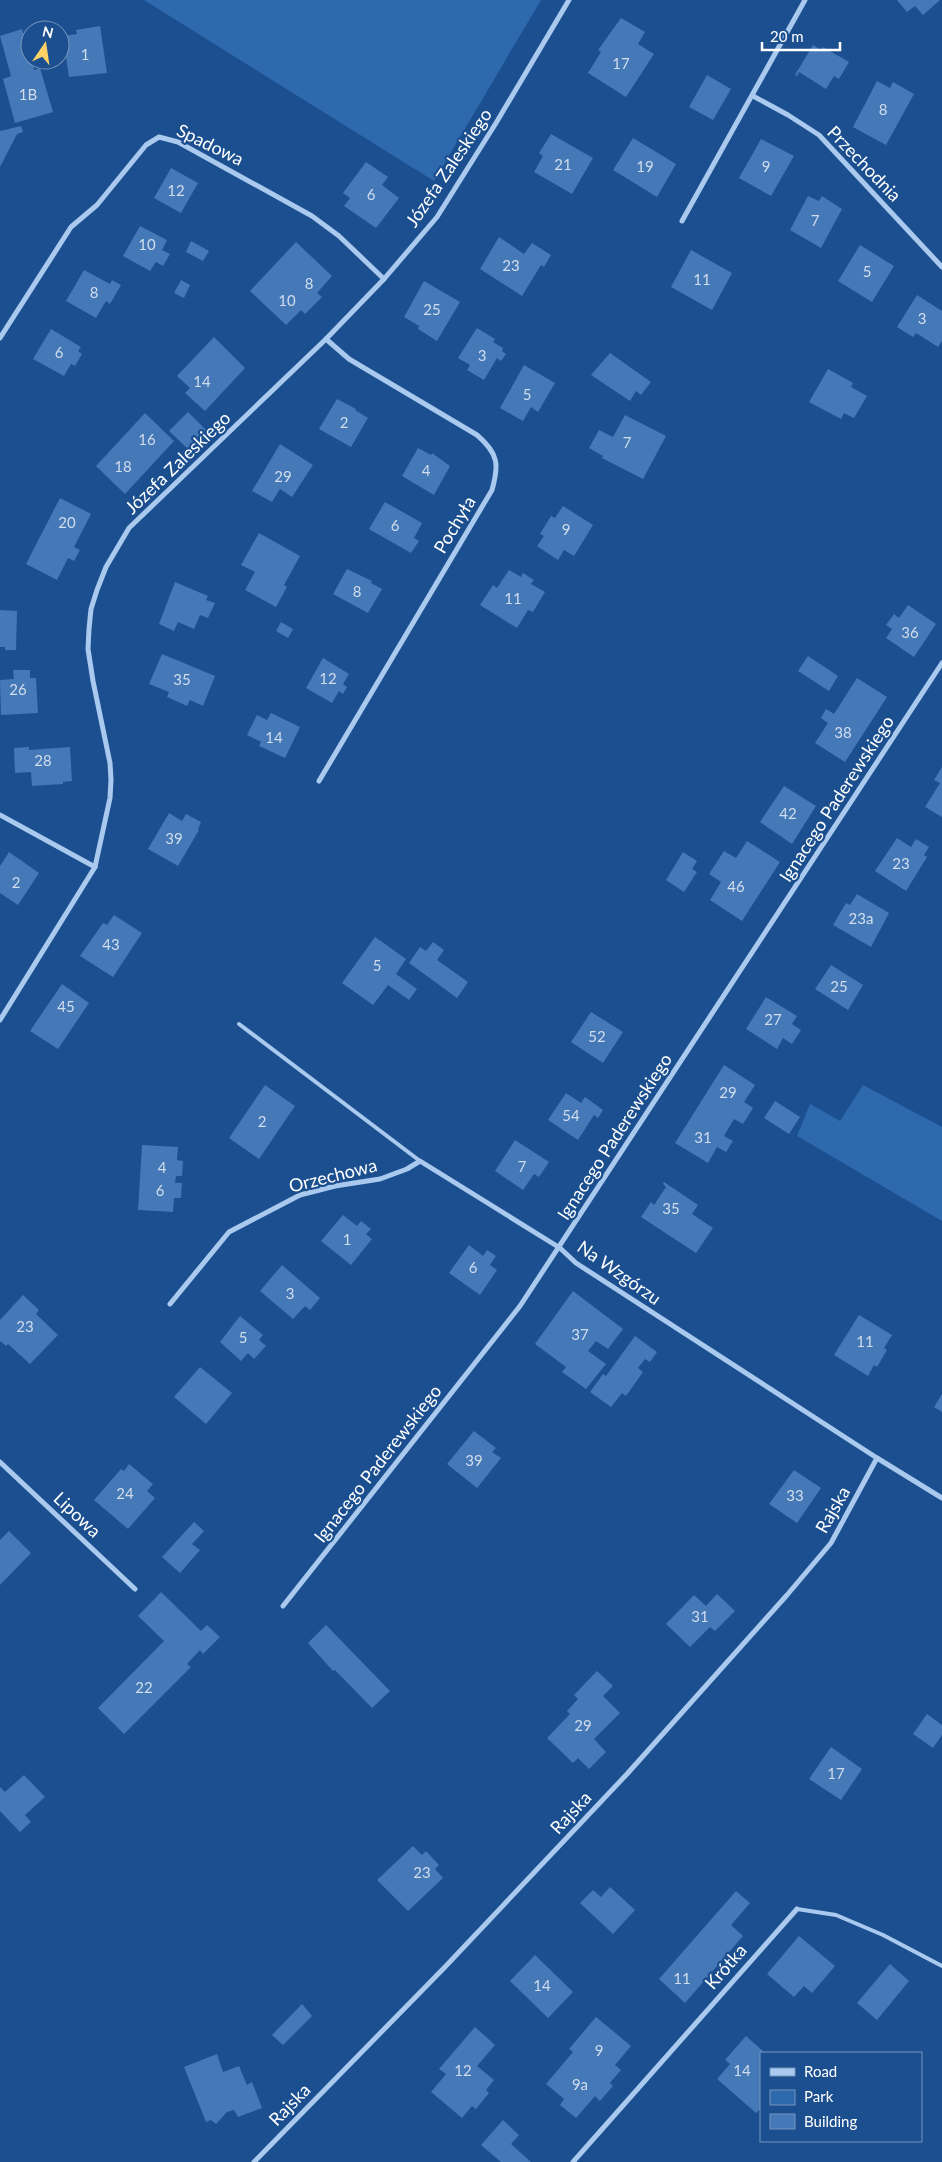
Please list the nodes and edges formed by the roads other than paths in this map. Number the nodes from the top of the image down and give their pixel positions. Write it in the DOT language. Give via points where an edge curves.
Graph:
graph roads {
  1 [pos="569,0"];
  2 [pos="806,0"];
  3 [pos="753,96"];
  4 [pos="682,222"];
  5 [pos="942,267"];
  6 [pos="384,279"];
  7 [pos="0,338"];
  8 [pos="326,339"];
  9 [pos="942,663"];
  10 [pos="319,781"];
  11 [pos="0,815"];
  12 [pos="95,867"];
  13 [pos="0,1020"];
  14 [pos="239,1024"];
  15 [pos="420,1161"];
  16 [pos="560,1248"];
  17 [pos="170,1304"];
  18 [pos="877,1458"];
  19 [pos="0,1462"];
  20 [pos="942,1498"];
  21 [pos="136,1589"];
  22 [pos="283,1606"];
  23 [pos="797,1909"];
  24 [pos="942,1966"];
  25 [pos="254,2162"];
  26 [pos="573,2162"];
  1 -- 6 [label="street, Józefa Zaleskiego" via="437,217"];
  2 -- 3 [label="street"];
  3 -- 4 [label="street"];
  3 -- 5 [label="street, Przechodnia" via="819,135"];
  6 -- 7 [label="street, Spadowa" via="339,236 307,212 178,142 158,137 146,145 97,205 71,227"];
  6 -- 8 [label="street, Józefa Zaleskiego"];
  8 -- 10 [label="street, Pochyła" via="349,360 477,436 493,452 497,474 492,490"];
  8 -- 12 [label="street, Józefa Zaleskiego" via="129,528 106,567 91,609 88,649 111,780"];
  9 -- 16 [label="street, Ignacego Paderewskiego"];
  11 -- 12 [label="street"];
  12 -- 13 [label="street, Józefa Zaleskiego"];
  14 -- 15 [label="lane, Na Wzgórzu"];
  15 -- 16 [label="street, Na Wzgórzu"];
  15 -- 17 [label="street, Orzechowa" via="407,1170 380,1179 300,1195 229,1232"];
  16 -- 18 [label="street, Na Wzgórzu" via="576,1263"];
  16 -- 22 [label="street, Ignacego Paderewskiego" via="520,1306"];
  18 -- 20 [label="street, Na Wzgórzu"];
  18 -- 25 [label="street, Rajska" via="831,1543 787,1595 627,1774 444,1968"];
  19 -- 21 [label="street, Lipowa"];
  23 -- 24 [label="lane, Krótka" via="836,1915"];
  23 -- 26 [label="street, Krótka"];
}
